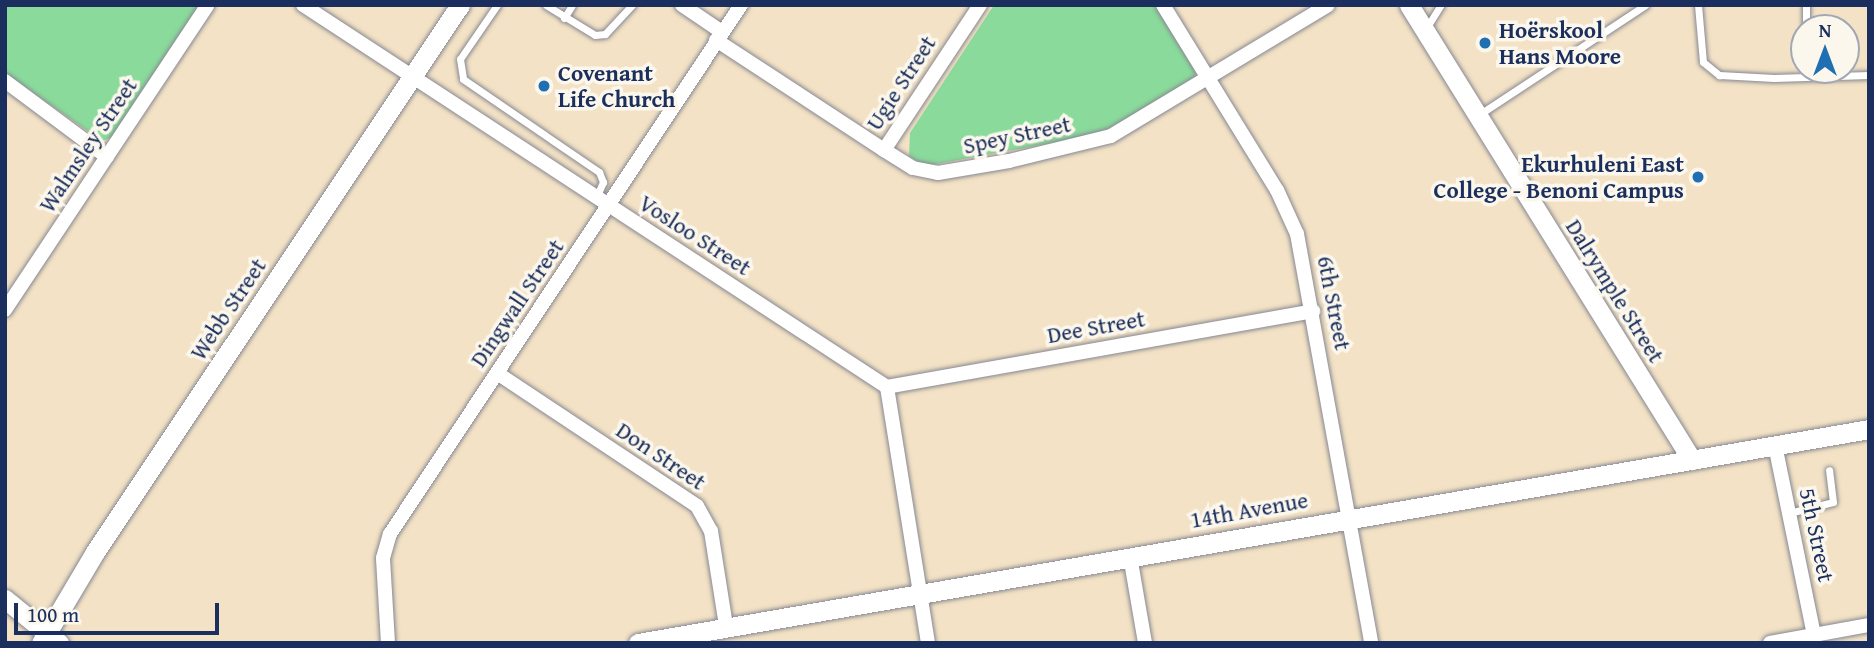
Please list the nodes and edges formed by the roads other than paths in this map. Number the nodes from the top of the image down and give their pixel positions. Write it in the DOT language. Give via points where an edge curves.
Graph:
graph roads {
  1 [pos="208,5"];
  2 [pos="303,5"];
  3 [pos="460,5"];
  4 [pos="497,5"];
  5 [pos="546,5"];
  6 [pos="572,5"];
  7 [pos="632,5"];
  8 [pos="682,5"];
  9 [pos="741,5"];
  10 [pos="980,5"];
  11 [pos="1163,5"];
  12 [pos="1328,5"];
  13 [pos="1409,5"];
  14 [pos="1441,5"];
  15 [pos="1645,5"];
  16 [pos="1698,5"];
  17 [pos="564,18"];
  18 [pos="1424,30"];
  19 [pos="719,36"];
  20 [pos="1790,75"];
  21 [pos="412,76"];
  22 [pos="1209,80"];
  23 [pos="5,81"];
  24 [pos="1476,117"];
  25 [pos="884,150"];
  26 [pos="107,158"];
  27 [pos="596,198"];
  28 [pos="609,206"];
  29 [pos="5,310"];
  30 [pos="1313,311"];
  31 [pos="497,373"];
  32 [pos="887,387"];
  33 [pos="1869,429"];
  34 [pos="1775,445"];
  35 [pos="1692,460"];
  36 [pos="1829,470"];
  37 [pos="1790,513"];
  38 [pos="1349,518"];
  39 [pos="1130,556"];
  40 [pos="919,594"];
  41 [pos="5,598"];
  42 [pos="1869,625"];
  43 [pos="726,626"];
  44 [pos="1814,635"];
  45 [pos="49,639"];
  46 [pos="388,643"];
  47 [pos="638,643"];
  48 [pos="928,643"];
  49 [pos="1146,643"];
  50 [pos="1371,643"];
  51 [pos="1770,643"];
  1 -- 26 [label="street, Walmsley Street"];
  2 -- 21 [label="street, Vosloo Street"];
  3 -- 21 [label="street, Webb Street"];
  4 -- 27 [label="lane" via="460,59 463,79 599,172 603,182"];
  5 -- 17 [label="lane"];
  6 -- 17 [label="lane"];
  7 -- 17 [label="lane" via="605,34 587,34"];
  8 -- 19 [label="street, Spey Street"];
  9 -- 19 [label="street, Dingwall Street"];
  10 -- 25 [label="street, Ugie Street"];
  11 -- 22 [label="street, 6th Street"];
  12 -- 22 [label="street, Spey Street"];
  13 -- 18 [label="street, Dalrymple Street"];
  14 -- 18 [label="lane"];
  15 -- 24 [label="lane"];
  16 -- 20 [label="lane" via="1698,40 1703,62 1711,71 1732,78"];
  18 -- 24 [label="street, Dalrymple Street"];
  19 -- 25 [label="street, Spey Street"];
  19 -- 28 [label="street, Dingwall Street"];
  21 -- 27 [label="street, Vosloo Street"];
  21 -- 45 [label="street, Webb Street"];
  22 -- 25 [label="street, Spey Street" via="1101,139 1009,161 929,173"];
  22 -- 30 [label="street, 6th Street" via="1290,214"];
  23 -- 26 [label="street"];
  24 -- 35 [label="street, Dalrymple Street"];
  26 -- 29 [label="street, Walmsley Street"];
  27 -- 28 [label="street, Vosloo Street"];
  28 -- 31 [label="street, Dingwall Street"];
  28 -- 32 [label="street, Vosloo Street"];
  30 -- 32 [label="street, Dee Street"];
  30 -- 38 [label="street, 6th Street"];
  31 -- 43 [label="street, Don Street" via="697,506 712,531"];
  31 -- 46 [label="street, Dingwall Street" via="386,541"];
  32 -- 40 [label="street"];
  33 -- 34 [label="street, 14th Avenue"];
  34 -- 35 [label="street, 14th Avenue"];
  34 -- 37 [label="street, 5th Street"];
  35 -- 38 [label="street, 14th Avenue"];
  36 -- 37 [label="lane" via="1833,502"];
  37 -- 44 [label="street, 5th Street"];
  38 -- 39 [label="street, 14th Avenue"];
  38 -- 50 [label="street, 6th Street"];
  39 -- 40 [label="street, 14th Avenue"];
  39 -- 49 [label="street"];
  40 -- 43 [label="street, 14th Avenue"];
  40 -- 48 [label="street"];
  41 -- 45 [label="street"];
  42 -- 44 [label="street"];
  43 -- 47 [label="street, 14th Avenue"];
  44 -- 51 [label="street"];
}
